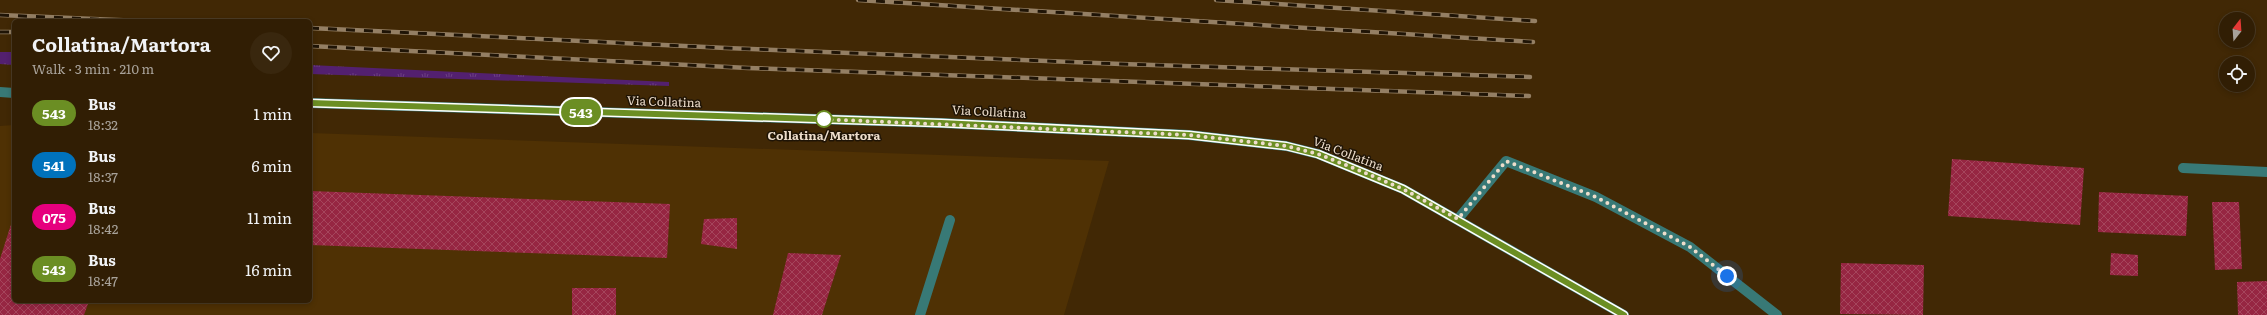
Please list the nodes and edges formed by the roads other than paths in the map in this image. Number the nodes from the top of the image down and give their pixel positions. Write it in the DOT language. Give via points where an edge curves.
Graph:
graph roads {
  1 [pos="0,92"];
  2 [pos="12,93"];
  3 [pos="312,103"];
  4 [pos="2183,168"];
  5 [pos="2267,172"];
  6 [pos="1458,219"];
  7 [pos="950,220"];
  8 [pos="920,315"];
  9 [pos="1624,315"];
  10 [pos="1777,315"];
  1 -- 2 [label="street"];
  3 -- 6 [label="street, Via Collatina" via="941,123 1224,138 1286,146 1318,154 1403,189"];
  4 -- 5 [label="street"];
  6 -- 9 [label="street, Via Collatina"];
  6 -- 10 [label="street" via="1506,161 1596,197 1690,247"];
  7 -- 8 [label="street"];
}
